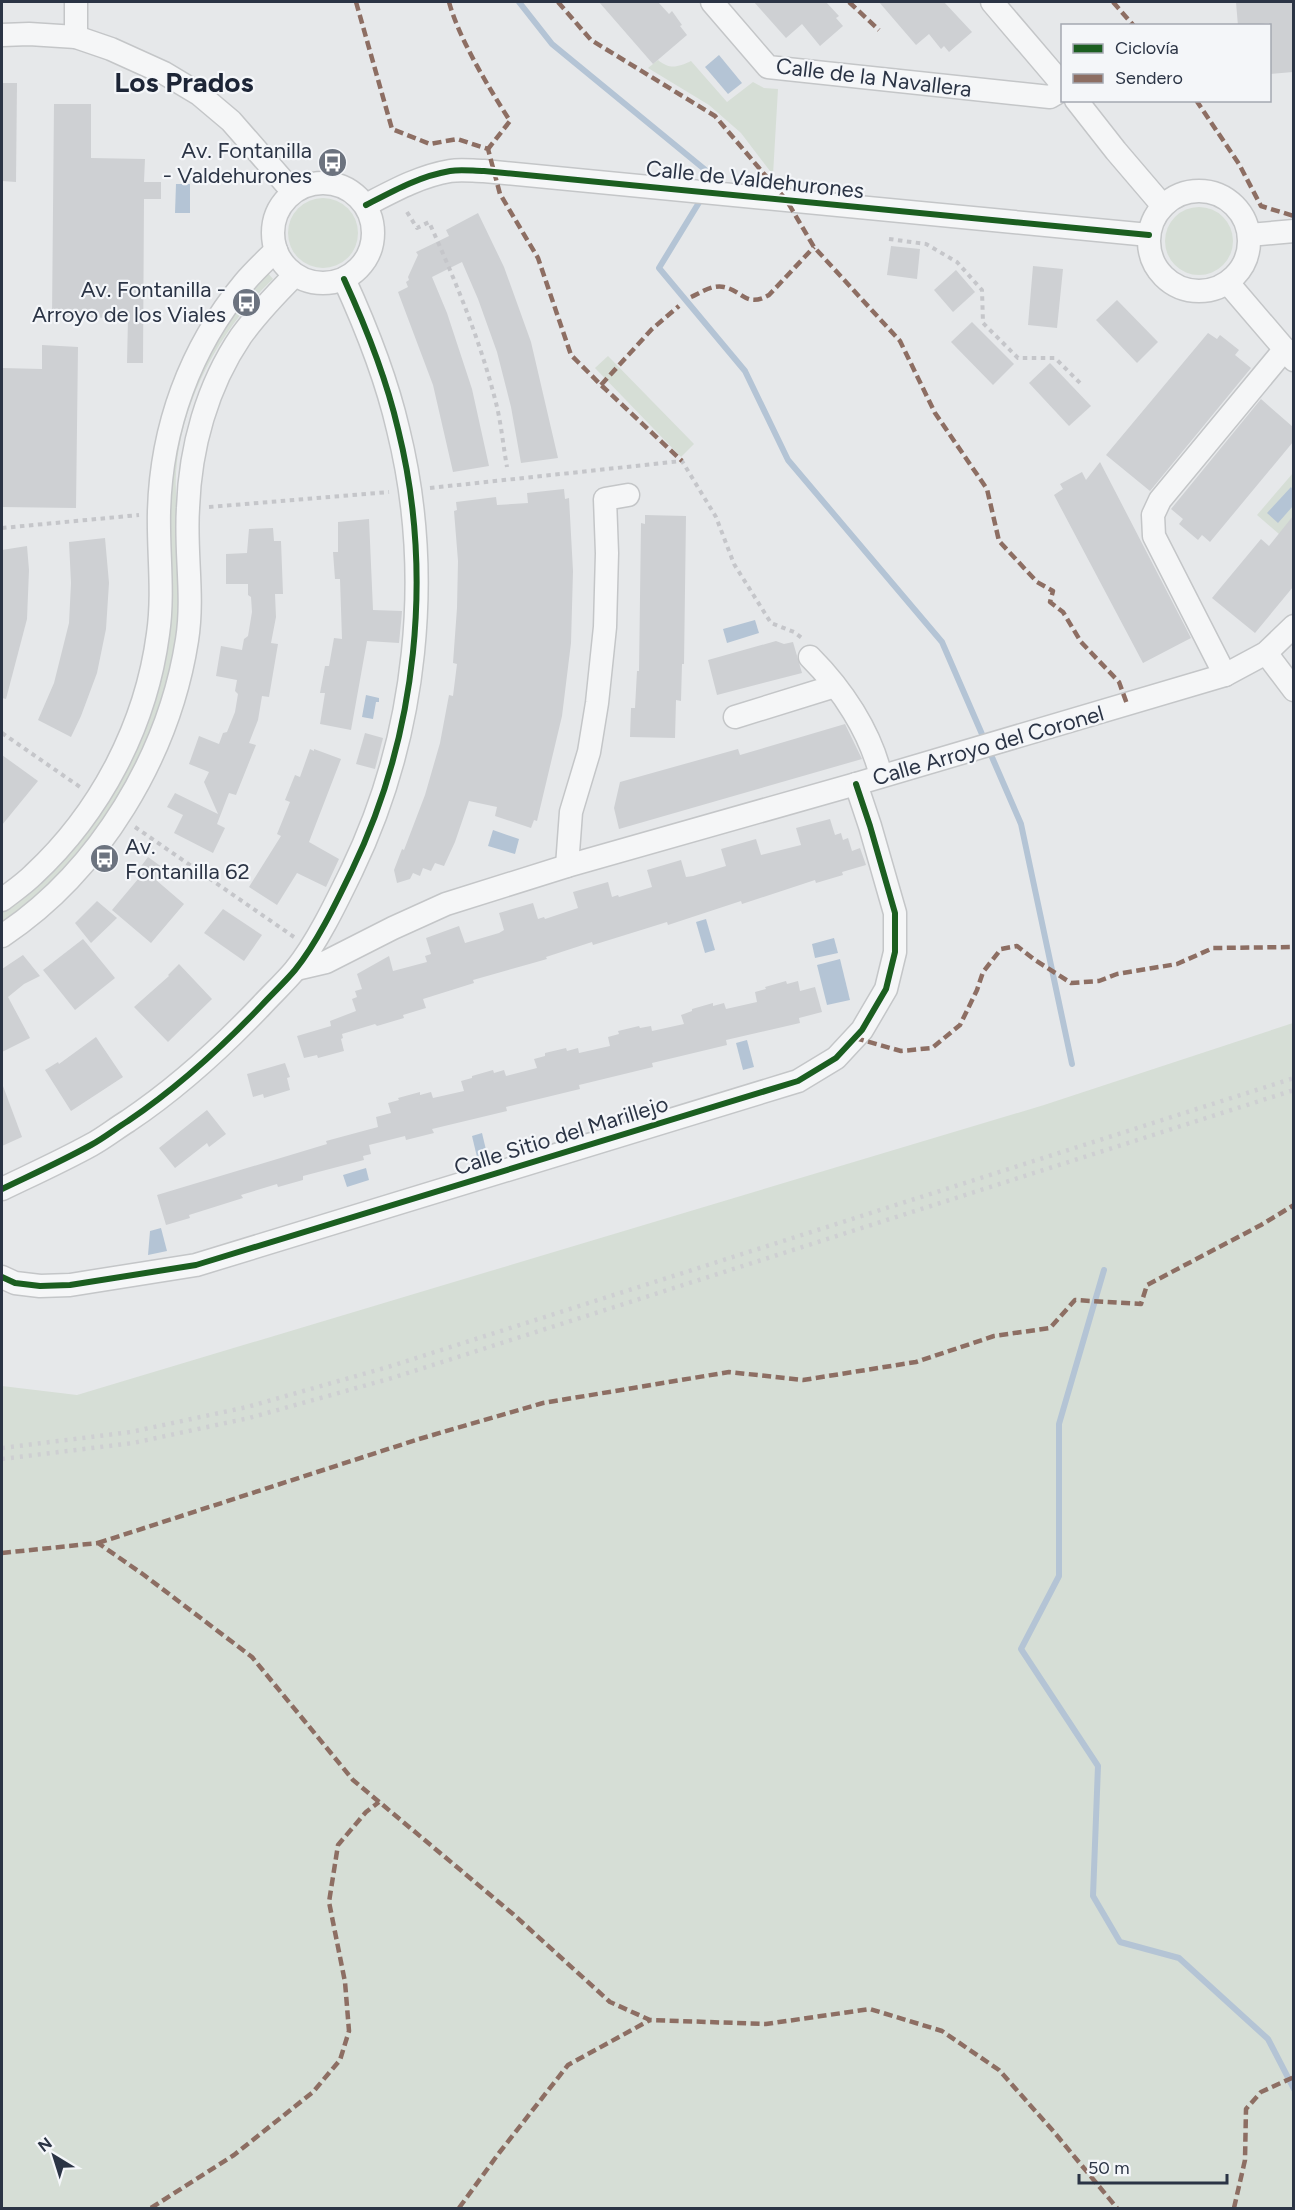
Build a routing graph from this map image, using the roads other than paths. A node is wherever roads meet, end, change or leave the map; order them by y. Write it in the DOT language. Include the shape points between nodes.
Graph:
graph roads {
  1 [pos="76,2"];
  2 [pos="712,2"];
  3 [pos="992,2"];
  4 [pos="2,35"];
  5 [pos="76,37"];
  6 [pos="1061,83"];
  7 [pos="1061,91"];
  8 [pos="1078,102"];
  9 [pos="293,192"];
  10 [pos="366,205"];
  11 [pos="1163,206"];
  12 [pos="1293,231"];
  13 [pos="1149,235"];
  14 [pos="1249,235"];
  15 [pos="276,250"];
  16 [pos="295,275"];
  17 [pos="344,279"];
  18 [pos="1228,283"];
  19 [pos="1289,355"];
  20 [pos="628,495"];
  21 [pos="1293,626"];
  22 [pos="810,651"];
  23 [pos="1266,653"];
  24 [pos="1225,675"];
  25 [pos="835,686"];
  26 [pos="1293,690"];
  27 [pos="735,717"];
  28 [pos="887,774"];
  29 [pos="856,784"];
  30 [pos="567,866"];
  31 [pos="2,900"];
  32 [pos="2,936"];
  33 [pos="296,969"];
  34 [pos="2,1189"];
  35 [pos="2,1277"];
  1 -- 5 [label="street"];
  2 -- 7 [label="street, Calle de la Navallera" via="768,68 1050,97"];
  3 -- 6 [label="street"];
  4 -- 5 [label="street"];
  5 -- 9 [label="street" via="164,73 199,94 231,121"];
  8 -- 11 [label="street"];
  9 -- 10 [label="street" via="312,184 332,183 351,191"];
  9 -- 15 [label="street" via="279,208 273,229"];
  10 -- 13 [label="street, Calle de Valdehurones" via="428,176 484,171"];
  10 -- 17 [label="street" via="373,225 372,247 361,266"];
  11 -- 13 [label="street" via="1153,219"];
  11 -- 14 [label="street" via="1176,196 1191,192 1222,197 1235,206"];
  12 -- 14 [label="street"];
  13 -- 18 [label="street" via="1149,252 1166,280 1196,292"];
  14 -- 18 [label="street" via="1245,262"];
  15 -- 16 [label="street"];
  15 -- 31 [label="street" via="245,282 198,351 169,429 161,470 158,634 146,693 124,750 97,800 71,833 33,875"];
  16 -- 17 [label="street" via="311,282"];
  16 -- 32 [label="street" via="241,336 218,376 202,419 188,509 187,639 172,701 150,763 94,850 53,894"];
  17 -- 33 [label="street" via="382,371 399,430 410,490 416,561 415,633 406,705 389,775 334,908"];
  18 -- 19 [label="street"];
  19 -- 24 [label="street" via="1160,500 1153,515 1154,536"];
  20 -- 30 [label="street" via="605,499 605,627 589,752 571,812"];
  21 -- 23 [label="street, Calle Arroyo del Coronel"];
  22 -- 25 [label="street"];
  23 -- 24 [label="street, Calle Arroyo del Coronel"];
  23 -- 26 [label="street"];
  24 -- 28 [label="street, Calle Arroyo del Coronel"];
  25 -- 27 [label="street"];
  25 -- 28 [label="street"];
  28 -- 29 [label="street, Calle Arroyo del Coronel"];
  29 -- 30 [label="street, Calle Arroyo del Coronel"];
  29 -- 35 [label="street, Calle Sitio del Marillejo" via="895,914 895,952 886,989 862,1030 836,1058 798,1081 196,1265 70,1285 40,1286"];
  30 -- 33 [label="street, Calle Arroyo del Coronel" via="446,904 326,962"];
  33 -- 34 [label="street" via="223,1046 160,1099 93,1144"];
}
